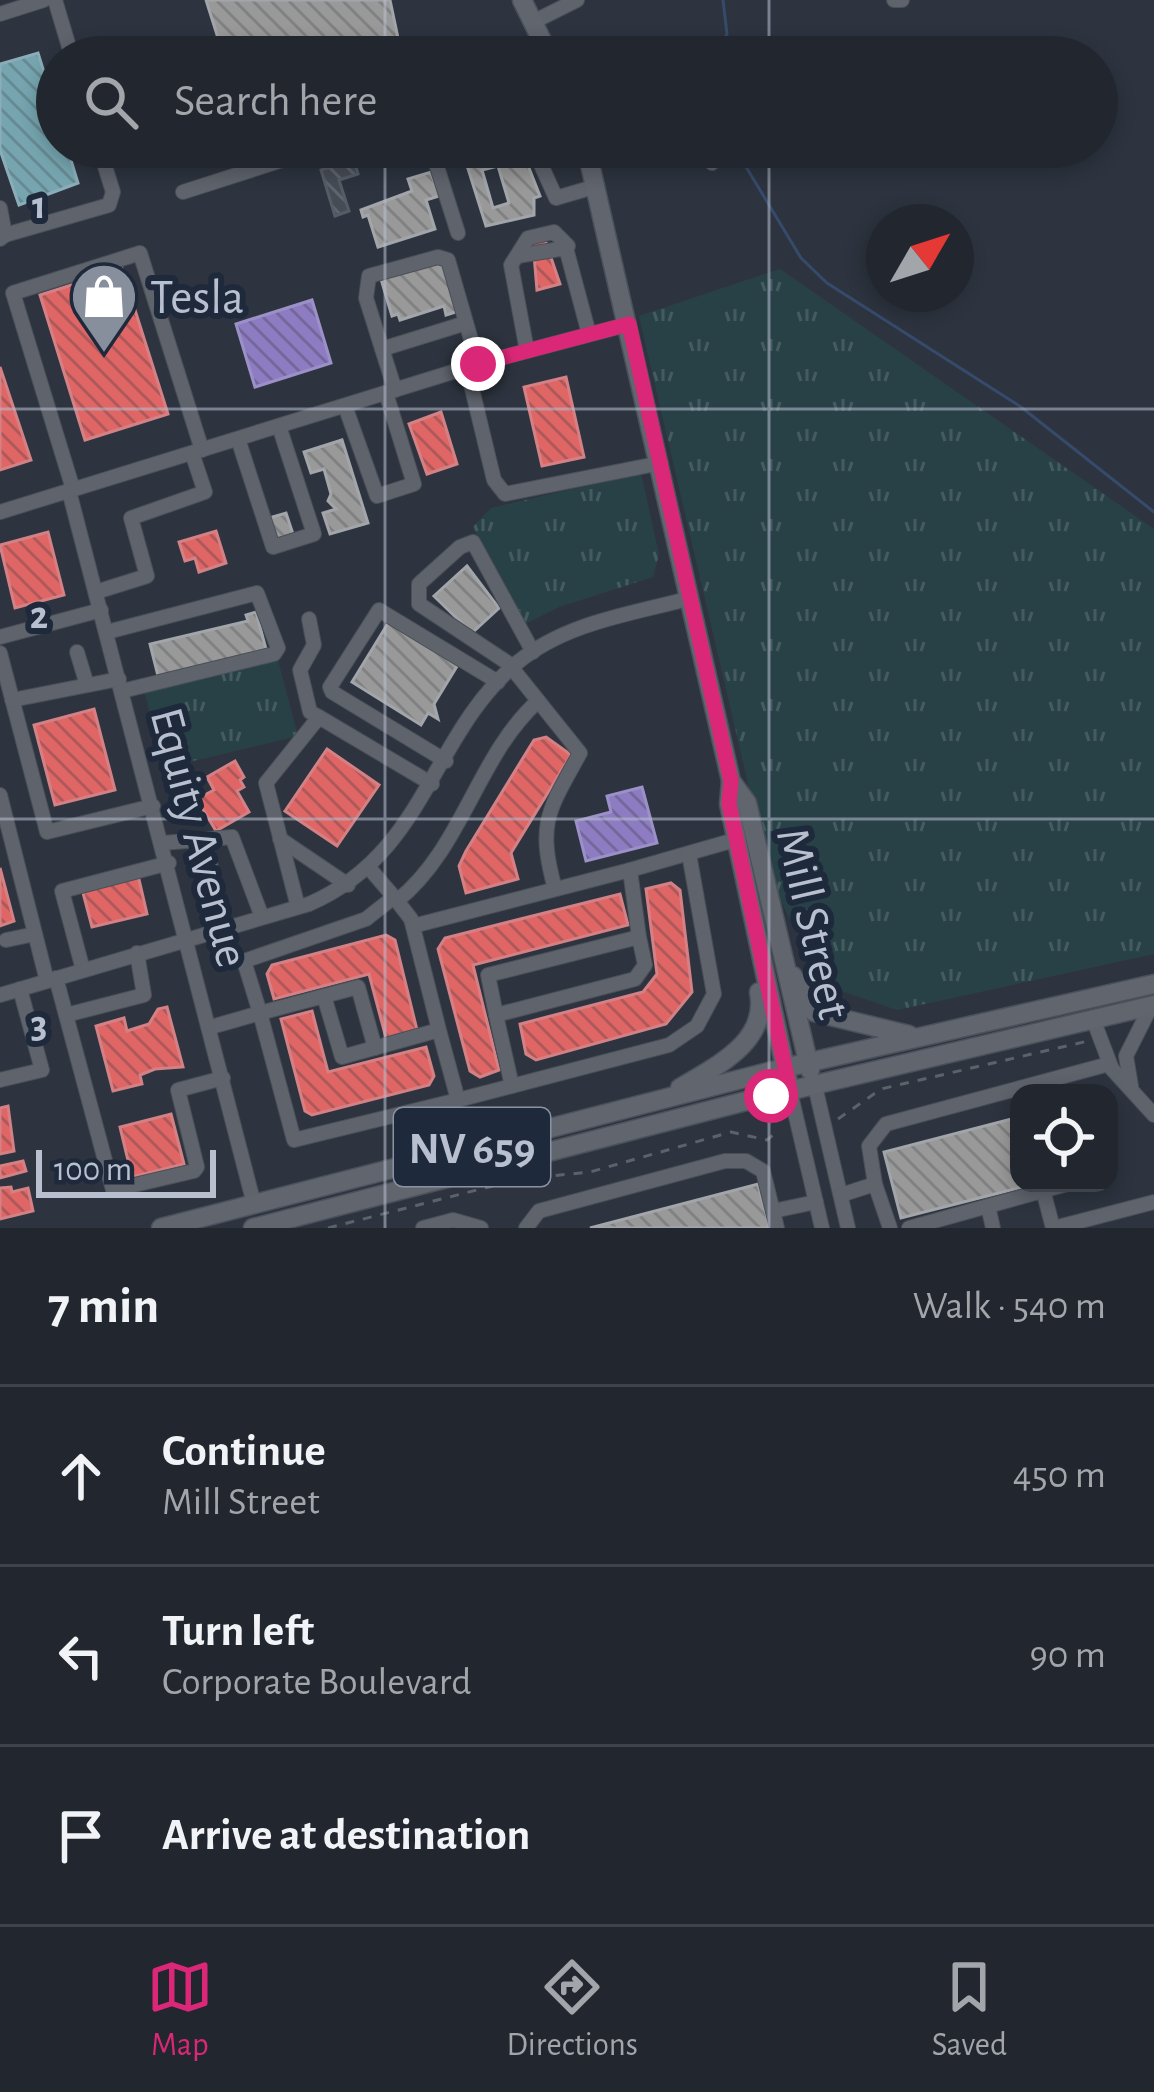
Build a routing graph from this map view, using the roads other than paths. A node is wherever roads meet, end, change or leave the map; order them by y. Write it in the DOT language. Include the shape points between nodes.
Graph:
graph roads {
  1 [pos="44,0"];
  2 [pos="522,0"];
  3 [pos="577,0"];
  4 [pos="0,14"];
  5 [pos="533,22"];
  6 [pos="62,36"];
  7 [pos="540,36"];
  8 [pos="106,168"];
  9 [pos="258,168"];
  10 [pos="437,168"];
  11 [pos="543,168"];
  12 [pos="592,168"];
  13 [pos="597,187"];
  14 [pos="183,192"];
  15 [pos="0,208"];
  16 [pos="458,233"];
  17 [pos="3,237"];
  18 [pos="6,292"];
  19 [pos="466,323"];
  20 [pos="629,324"];
  21 [pos="589,334"];
  22 [pos="382,349"];
  23 [pos="527,351"];
  24 [pos="473,366"];
  25 [pos="390,391"];
  26 [pos="345,406"];
  27 [pos="279,426"];
  28 [pos="238,439"];
  29 [pos="197,451"];
  30 [pos="661,463"];
  31 [pos="71,490"];
  32 [pos="0,512"];
  33 [pos="96,592"];
  34 [pos="691,598"];
  35 [pos="101,610"];
  36 [pos="309,619"];
  37 [pos="107,632"];
  38 [pos="0,637"];
  39 [pos="0,652"];
  40 [pos="77,652"];
  41 [pos="533,652"];
  42 [pos="513,667"];
  43 [pos="498,682"];
  44 [pos="87,685"];
  45 [pos="120,685"];
  46 [pos="12,700"];
  47 [pos="538,701"];
  48 [pos="319,717"];
  49 [pos="446,761"];
  50 [pos="731,781"];
  51 [pos="432,784"];
  52 [pos="0,795"];
  53 [pos="153,806"];
  54 [pos="280,838"];
  55 [pos="738,839"];
  56 [pos="205,842"];
  57 [pos="163,843"];
  58 [pos="689,854"];
  59 [pos="169,863"];
  60 [pos="370,869"];
  61 [pos="630,870"];
  62 [pos="348,885"];
  63 [pos="555,889"];
  64 [pos="217,893"];
  65 [pos="396,899"];
  66 [pos="298,907"];
  67 [pos="262,917"];
  68 [pos="754,922"];
  69 [pos="413,926"];
  70 [pos="35,934"];
  71 [pos="189,937"];
  72 [pos="639,937"];
  73 [pos="777,937"];
  74 [pos="6,940"];
  75 [pos="137,953"];
  76 [pos="83,970"];
  77 [pos="51,980"];
  78 [pos="1154,984"];
  79 [pos="20,989"];
  80 [pos="0,995"];
  81 [pos="324,996"];
  82 [pos="1152,1005"];
  83 [pos="260,1013"];
  84 [pos="66,1015"];
  85 [pos="496,1015"];
  86 [pos="211,1027"];
  87 [pos="1096,1029"];
  88 [pos="439,1030"];
  89 [pos="926,1036"];
  90 [pos="376,1048"];
  91 [pos="807,1063"];
  92 [pos="1109,1064"];
  93 [pos="784,1068"];
  94 [pos="224,1078"];
  95 [pos="0,1080"];
  96 [pos="512,1086"];
  97 [pos="815,1086"];
  98 [pos="790,1091"];
  99 [pos="1137,1095"];
  100 [pos="458,1100"];
  101 [pos="659,1100"];
  102 [pos="1154,1115"];
  103 [pos="875,1184"];
  104 [pos="1035,1192"];
  105 [pos="1043,1192"];
  106 [pos="841,1195"];
  107 [pos="816,1202"];
  108 [pos="1154,1202"];
  109 [pos="254,1204"];
  110 [pos="988,1206"];
  111 [pos="773,1211"];
  112 [pos="161,1228"];
  113 [pos="216,1228"];
  114 [pos="253,1228"];
  115 [pos="423,1228"];
  116 [pos="481,1228"];
  117 [pos="526,1228"];
  118 [pos="777,1228"];
  119 [pos="822,1228"];
  120 [pos="848,1228"];
  121 [pos="890,1228"];
  122 [pos="909,1228"];
  123 [pos="993,1228"];
  124 [pos="1053,1228"];
  1 -- 4 [label="street"];
  1 -- 6 [label="street"];
  2 -- 5 [label="main road"];
  3 -- 5 [label="street"];
  5 -- 7 [label="main road"];
  8 -- 17 [label="street" via="109,205"];
  9 -- 14 [label="street"];
  10 -- 16 [label="street"];
  11 -- 13 [label="street" via="556,197"];
  12 -- 13 [label="main road, Mill Street"];
  13 -- 20 [label="main road, Mill Street"];
  15 -- 17 [label="street"];
  18 -- 29 [label="street" via="140,253"];
  18 -- 31 [label="street, Equity Avenue"];
  19 -- 22 [label="street"];
  19 -- 22 [label="street" via="444,257 369,276 366,298"];
  19 -- 24 [label="street"];
  20 -- 21 [label="street"];
  20 -- 30 [label="main road, Mill Street"];
  21 -- 23 [label="street"];
  21 -- 23 [label="street" via="570,254 562,235 548,232 528,238 509,277"];
  22 -- 25 [label="street"];
  23 -- 24 [label="street"];
  24 -- 25 [label="street"];
  24 -- 30 [label="street" via="494,480 505,494"];
  25 -- 26 [label="street"];
  25 -- 26 [label="street" via="414,484 377,496"];
  26 -- 27 [label="street"];
  27 -- 28 [label="street"];
  27 -- 28 [label="street" via="314,534 273,547"];
  28 -- 29 [label="street"];
  29 -- 31 [label="street"];
  29 -- 33 [label="street" via="205,493 131,518 147,576"];
  30 -- 34 [label="main road, Mill Street"];
  31 -- 32 [label="street"];
  31 -- 33 [label="street, Equity Avenue"];
  33 -- 35 [label="street, Equity Avenue"];
  34 -- 41 [label="street" via="582,626"];
  34 -- 50 [label="main road, Mill Street"];
  35 -- 37 [label="street, Equity Avenue"];
  35 -- 38 [label="street"];
  36 -- 48 [label="street" via="314,645 300,670 310,712"];
  37 -- 45 [label="street, Equity Avenue"];
  37 -- 45 [label="street" via="257,593 278,648"];
  39 -- 46 [label="street"];
  40 -- 44 [label="street"];
  41 -- 42 [label="street"];
  41 -- 42 [label="street" via="473,542 460,547 419,584 419,604"];
  42 -- 43 [label="street"];
  42 -- 47 [label="street"];
  43 -- 49 [label="street"];
  43 -- 49 [label="street" via="379,610 330,687"];
  44 -- 45 [label="street"];
  44 -- 46 [label="street"];
  45 -- 53 [label="street, Equity Avenue"];
  46 -- 53 [label="street" via="46,832"];
  47 -- 63 [label="street" via="580,754 544,818"];
  47 -- 65 [label="street" via="518,719 446,848"];
  48 -- 51 [label="street"];
  48 -- 54 [label="street" via="266,783"];
  49 -- 51 [label="street"];
  50 -- 55 [label="main road, Mill Street"];
  50 -- 73 [label="main road, Mill Street" via="748,803"];
  51 -- 60 [label="street"];
  52 -- 70 [label="street"];
  53 -- 57 [label="street, Equity Avenue"];
  54 -- 62 [label="street"];
  54 -- 66 [label="street"];
  55 -- 58 [label="street"];
  55 -- 68 [label="main road, Mill Street"];
  56 -- 57 [label="street"];
  56 -- 64 [label="street"];
  56 -- 67 [label="street" via="238,841"];
  57 -- 59 [label="street, Equity Avenue"];
  58 -- 61 [label="street"];
  58 -- 96 [label="street" via="714,994 698,1025 669,1045"];
  59 -- 71 [label="street, Equity Avenue"];
  59 -- 76 [label="street" via="62,891"];
  60 -- 62 [label="street"];
  60 -- 65 [label="street"];
  61 -- 63 [label="street"];
  61 -- 72 [label="street"];
  62 -- 66 [label="street"];
  63 -- 69 [label="street"];
  65 -- 69 [label="street"];
  65 -- 83 [label="street" via="367,919 244,961"];
  66 -- 67 [label="street"];
  67 -- 71 [label="street"];
  68 -- 93 [label="main road, Mill Street"];
  68 -- 101 [label="main road" via="756,1029 736,1052"];
  69 -- 88 [label="street"];
  70 -- 74 [label="street"];
  70 -- 77 [label="street"];
  71 -- 75 [label="street"];
  71 -- 86 [label="street, Equity Avenue"];
  72 -- 85 [label="street" via="645,965 635,979"];
  72 -- 85 [label="street" via="488,975"];
  73 -- 89 [label="main road" via="814,1012"];
  73 -- 91 [label="main road, Mill Street"];
  75 -- 76 [label="street"];
  75 -- 84 [label="street" via="144,994"];
  76 -- 77 [label="street"];
  77 -- 79 [label="street"];
  77 -- 84 [label="street"];
  78 -- 89 [label="main road, NV 659"];
  79 -- 80 [label="street"];
  79 -- 95 [label="street" via="41,1070"];
  81 -- 83 [label="street"];
  81 -- 90 [label="street" via="342,1057"];
  81 -- 90 [label="street" via="358,987"];
  82 -- 87 [label="main road, NV 659"];
  82 -- 99 [label="street" via="1126,1056"];
  83 -- 86 [label="street"];
  83 -- 100 [label="street" via="294,1140"];
  84 -- 94 [label="street" via="113,1190 194,1171 178,1090"];
  85 -- 96 [label="street"];
  86 -- 94 [label="street, Equity Avenue"];
  87 -- 92 [label="street"];
  87 -- 97 [label="main road, NV 659"];
  88 -- 90 [label="street"];
  88 -- 100 [label="street"];
  89 -- 91 [label="main road, NV 659"];
  91 -- 93 [label="main road, NV 659"];
  91 -- 97 [label="main road, Mill Street"];
  92 -- 99 [label="street"];
  92 -- 103 [label="street" via="886,1124 868,1146"];
  93 -- 98 [label="main road, Mill Street"];
  93 -- 101 [label="main road, NV 659"];
  94 -- 109 [label="street, Equity Avenue"];
  96 -- 100 [label="street"];
  97 -- 98 [label="main road, NV 659"];
  97 -- 106 [label="street"];
  98 -- 107 [label="street"];
  98 -- 114 [label="main road, NV 659"];
  99 -- 102 [label="street"];
  101 -- 109 [label="main road, NV 659"];
  103 -- 106 [label="street"];
  103 -- 121 [label="street"];
  104 -- 110 [label="street"];
  105 -- 124 [label="street"];
  106 -- 120 [label="street"];
  107 -- 111 [label="street"];
  107 -- 119 [label="street"];
  108 -- 124 [label="street"];
  109 -- 112 [label="main road, NV 659"];
  109 -- 113 [label="main road"];
  110 -- 122 [label="street"];
  110 -- 123 [label="street"];
  111 -- 117 [label="street" via="763,1171 725,1161 539,1211"];
  111 -- 118 [label="street"];
  115 -- 116 [label="street" via="453,1220"];
}
